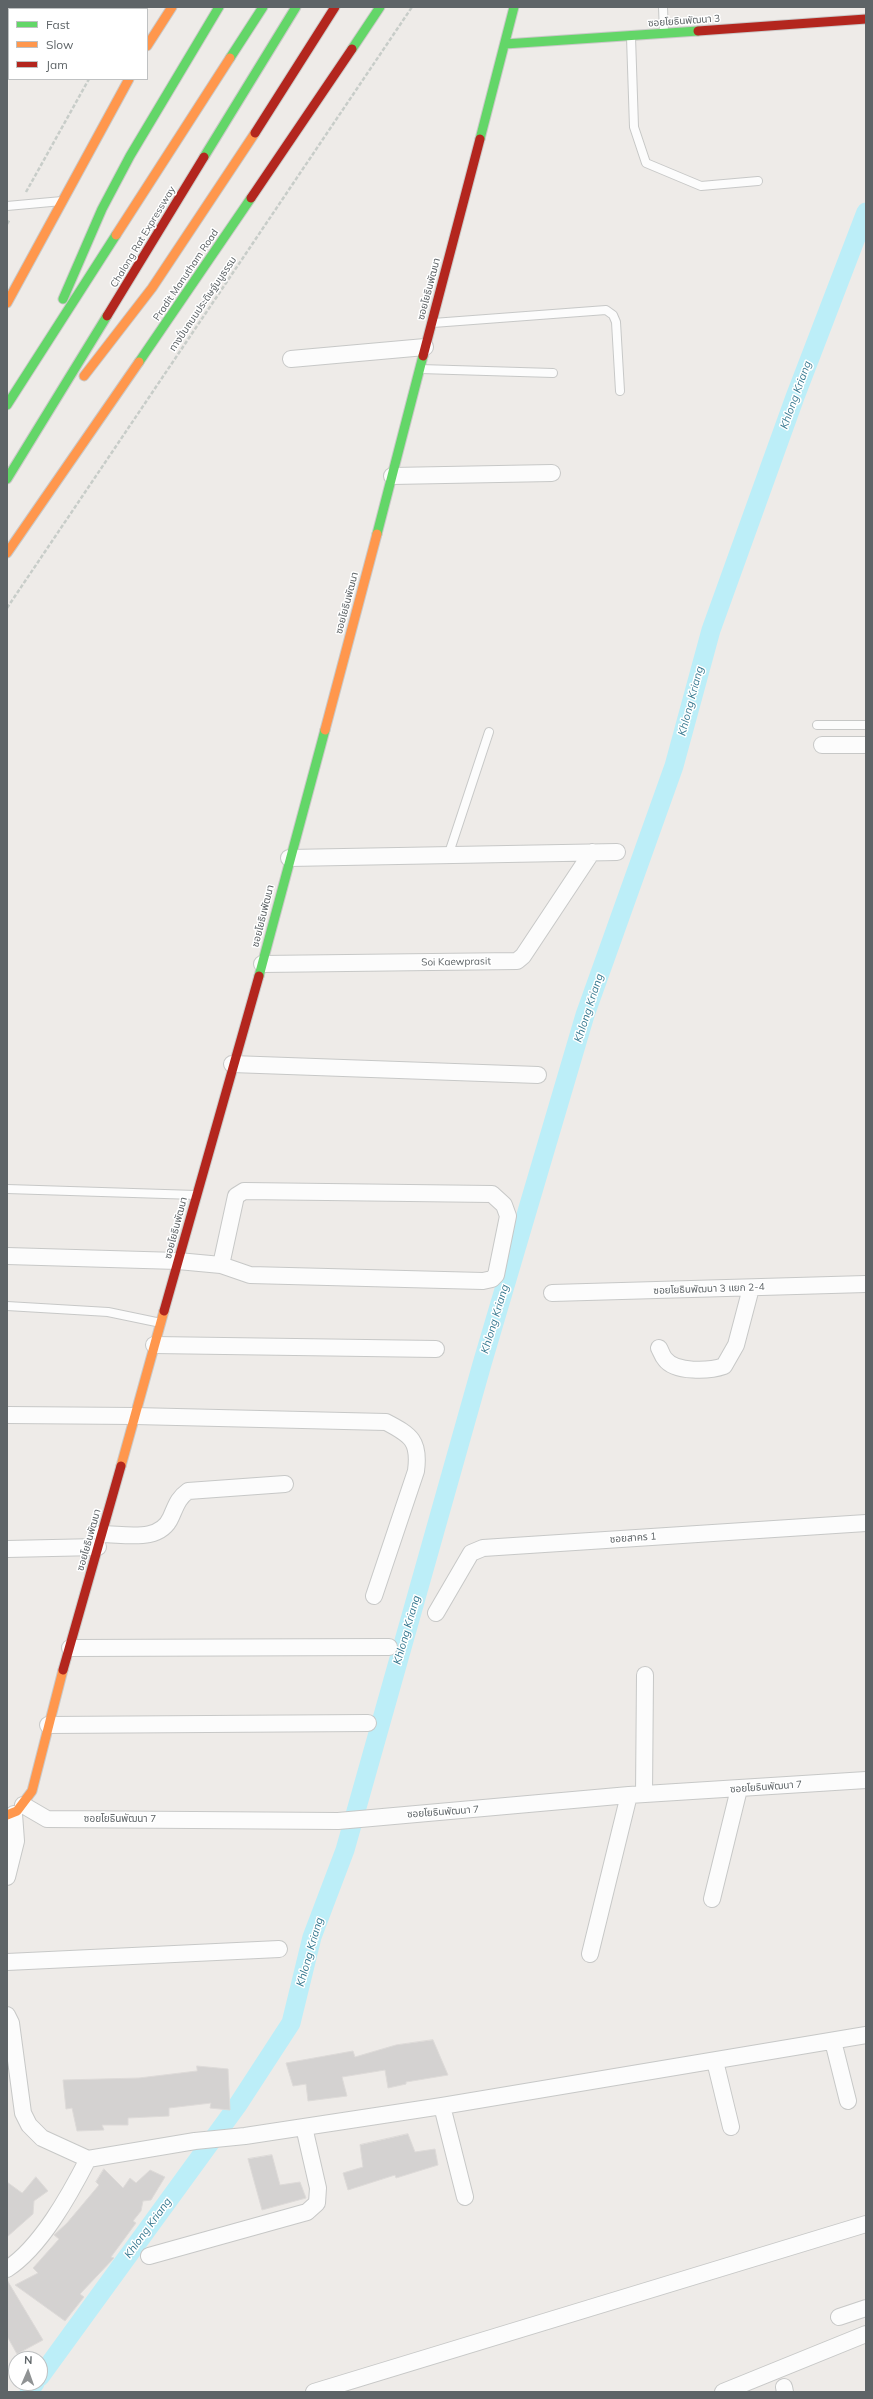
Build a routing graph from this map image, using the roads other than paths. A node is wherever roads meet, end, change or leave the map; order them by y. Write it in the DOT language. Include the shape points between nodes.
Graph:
graph roads {
  1 [pos="172,7"];
  2 [pos="219,7"];
  3 [pos="263,7"];
  4 [pos="296,7"];
  5 [pos="335,7"];
  6 [pos="380,7"];
  7 [pos="514,7"];
  8 [pos="663,7"];
  9 [pos="866,19"];
  10 [pos="664,34"];
  11 [pos="631,36"];
  12 [pos="148,44"];
  13 [pos="504,44"];
  14 [pos="128,80"];
  15 [pos="758,181"];
  16 [pos="65,200"];
  17 [pos="7,206"];
  18 [pos="8,299"];
  19 [pos="432,323"];
  20 [pos="426,347"];
  21 [pos="40,354"];
  22 [pos="291,359"];
  23 [pos="420,368"];
  24 [pos="553,373"];
  25 [pos="620,391"];
  26 [pos="7,405"];
  27 [pos="35,435"];
  28 [pos="552,473"];
  29 [pos="392,476"];
  30 [pos="7,479"];
  31 [pos="7,553"];
  32 [pos="817,725"];
  33 [pos="866,725"];
  34 [pos="489,732"];
  35 [pos="822,745"];
  36 [pos="866,745"];
  37 [pos="592,852"];
  38 [pos="617,852"];
  39 [pos="448,856"];
  40 [pos="289,858"];
  41 [pos="262,964"];
  42 [pos="232,1064"];
  43 [pos="538,1075"];
  44 [pos="7,1189"];
  45 [pos="196,1195"];
  46 [pos="7,1256"];
  47 [pos="178,1260"];
  48 [pos="221,1265"];
  49 [pos="866,1284"];
  50 [pos="751,1288"];
  51 [pos="552,1293"];
  52 [pos="7,1306"];
  53 [pos="161,1323"];
  54 [pos="154,1345"];
  55 [pos="659,1348"];
  56 [pos="436,1349"];
  57 [pos="7,1415"];
  58 [pos="135,1416"];
  59 [pos="285,1484"];
  60 [pos="866,1523"];
  61 [pos="100,1540"];
  62 [pos="7,1549"];
  63 [pos="374,1596"];
  64 [pos="436,1612"];
  65 [pos="389,1647"];
  66 [pos="70,1648"];
  67 [pos="645,1676"];
  68 [pos="368,1723"];
  69 [pos="48,1725"];
  70 [pos="866,1780"];
  71 [pos="739,1789"];
  72 [pos="636,1795"];
  73 [pos="15,1812"];
  74 [pos="7,1878"];
  75 [pos="712,1899"];
  76 [pos="279,1949"];
  77 [pos="590,1954"];
  78 [pos="7,1962"];
  79 [pos="7,2015"];
  80 [pos="866,2035"];
  81 [pos="833,2041"];
  82 [pos="715,2061"];
  83 [pos="848,2101"];
  84 [pos="442,2106"];
  85 [pos="304,2127"];
  86 [pos="730,2127"];
  87 [pos="88,2159"];
  88 [pos="465,2197"];
  89 [pos="866,2224"];
  90 [pos="149,2256"];
  91 [pos="7,2269"];
  92 [pos="866,2308"];
  93 [pos="839,2317"];
  94 [pos="866,2334"];
  95 [pos="314,2392"];
  96 [pos="723,2392"];
  1 -- 12 [label="main road"];
  2 -- 21 [label="main road" via="130,156 102,209"];
  3 -- 21 [label="main road"];
  4 -- 27 [label="main road, Chalong Rat Expressway"];
  5 -- 27 [label="main road" via="152,289 112,343"];
  6 -- 31 [label="main road, Pradit Manutham Road" via="307,118"];
  7 -- 13 [label="main road, ซอยโยธินพัฒนา"];
  8 -- 10 [label="lane"];
  9 -- 10 [label="main road, ซอยโยธินพัฒนา 3"];
  10 -- 11 [label="main road, ซอยโยธินพัฒนา 3"];
  11 -- 13 [label="main road, ซอยโยธินพัฒนา 3"];
  11 -- 15 [label="lane" via="634,127 646,163 700,186"];
  13 -- 19 [label="main road, ซอยโยธินพัฒนา"];
  14 -- 16 [label="main road"];
  16 -- 17 [label="lane"];
  16 -- 18 [label="main road"];
  19 -- 20 [label="main road, ซอยโยธินพัฒนา"];
  19 -- 25 [label="lane" via="606,310 613,315 616,322"];
  20 -- 22 [label="street"];
  20 -- 23 [label="main road, ซอยโยธินพัฒนา"];
  21 -- 26 [label="main road"];
  23 -- 24 [label="lane"];
  23 -- 29 [label="main road, ซอยโยธินพัฒนา"];
  27 -- 30 [label="main road, Chalong Rat Expressway"];
  28 -- 29 [label="street"];
  29 -- 40 [label="main road, ซอยโยธินพัฒนา"];
  32 -- 33 [label="lane"];
  34 -- 39 [label="lane"];
  35 -- 36 [label="street"];
  37 -- 38 [label="street"];
  37 -- 39 [label="street"];
  37 -- 41 [label="street, Soi Kaewprasit" via="523,956 517,961"];
  39 -- 40 [label="street"];
  40 -- 41 [label="main road, ซอยโยธินพัฒนา"];
  41 -- 42 [label="main road, ซอยโยธินพัฒนา"];
  42 -- 43 [label="street"];
  42 -- 45 [label="main road, ซอยโยธินพัฒนา"];
  44 -- 45 [label="lane"];
  45 -- 47 [label="main road, ซอยโยธินพัฒนา"];
  46 -- 47 [label="street"];
  47 -- 48 [label="street"];
  47 -- 53 [label="main road, ซอยโยธินพัฒนา"];
  48 -- 48 [label="street" via="250,1275 483,1281 496,1275 508,1216 504,1205 492,1194 244,1191 236,1196"];
  49 -- 50 [label="street, ซอยโยธินพัฒนา 3 แยก 2-4"];
  50 -- 51 [label="street, ซอยโยธินพัฒนา 3 แยก 2-4"];
  50 -- 55 [label="street" via="736,1345 724,1366 716,1369 693,1369 675,1366 665,1360"];
  52 -- 53 [label="lane" via="108,1312"];
  53 -- 54 [label="main road, ซอยโยธินพัฒนา"];
  54 -- 56 [label="street"];
  54 -- 58 [label="main road, ซอยโยธินพัฒนา"];
  57 -- 58 [label="street"];
  58 -- 61 [label="main road, ซอยโยธินพัฒนา"];
  58 -- 63 [label="street" via="386,1422 407,1433 418,1454 416,1471"];
  59 -- 61 [label="street" via="188,1491 179,1497 167,1526 159,1533"];
  60 -- 64 [label="street, ซอยสาคร 1" via="483,1548 471,1552"];
  61 -- 62 [label="street"];
  61 -- 66 [label="main road, ซอยโยธินพัฒนา"];
  65 -- 66 [label="street"];
  66 -- 69 [label="main road, ซอยโยธินพัฒนา"];
  67 -- 72 [label="street"];
  68 -- 69 [label="street"];
  69 -- 73 [label="main road, ซอยโยธินพัฒนา" via="35,1783 28,1800"];
  70 -- 71 [label="street, ซอยโยธินพัฒนา 7"];
  71 -- 72 [label="street, ซอยโยธินพัฒนา 7"];
  71 -- 75 [label="street"];
  72 -- 73 [label="street, ซอยโยธินพัฒนา 7" via="338,1821 47,1819"];
  72 -- 77 [label="street"];
  73 -- 74 [label="street" via="16,1841"];
  76 -- 78 [label="street"];
  79 -- 87 [label="street" via="11,2023 23,2113 29,2125 42,2138"];
  80 -- 81 [label="street"];
  81 -- 82 [label="street"];
  81 -- 83 [label="street"];
  82 -- 84 [label="street"];
  82 -- 86 [label="street"];
  84 -- 85 [label="street"];
  84 -- 88 [label="street"];
  85 -- 87 [label="street" via="194,2141"];
  85 -- 90 [label="street" via="318,2188 317,2204 307,2212"];
  87 -- 91 [label="street" via="63,2207 24,2254"];
  89 -- 95 [label="street"];
  92 -- 93 [label="street"];
  94 -- 96 [label="street"];
}
